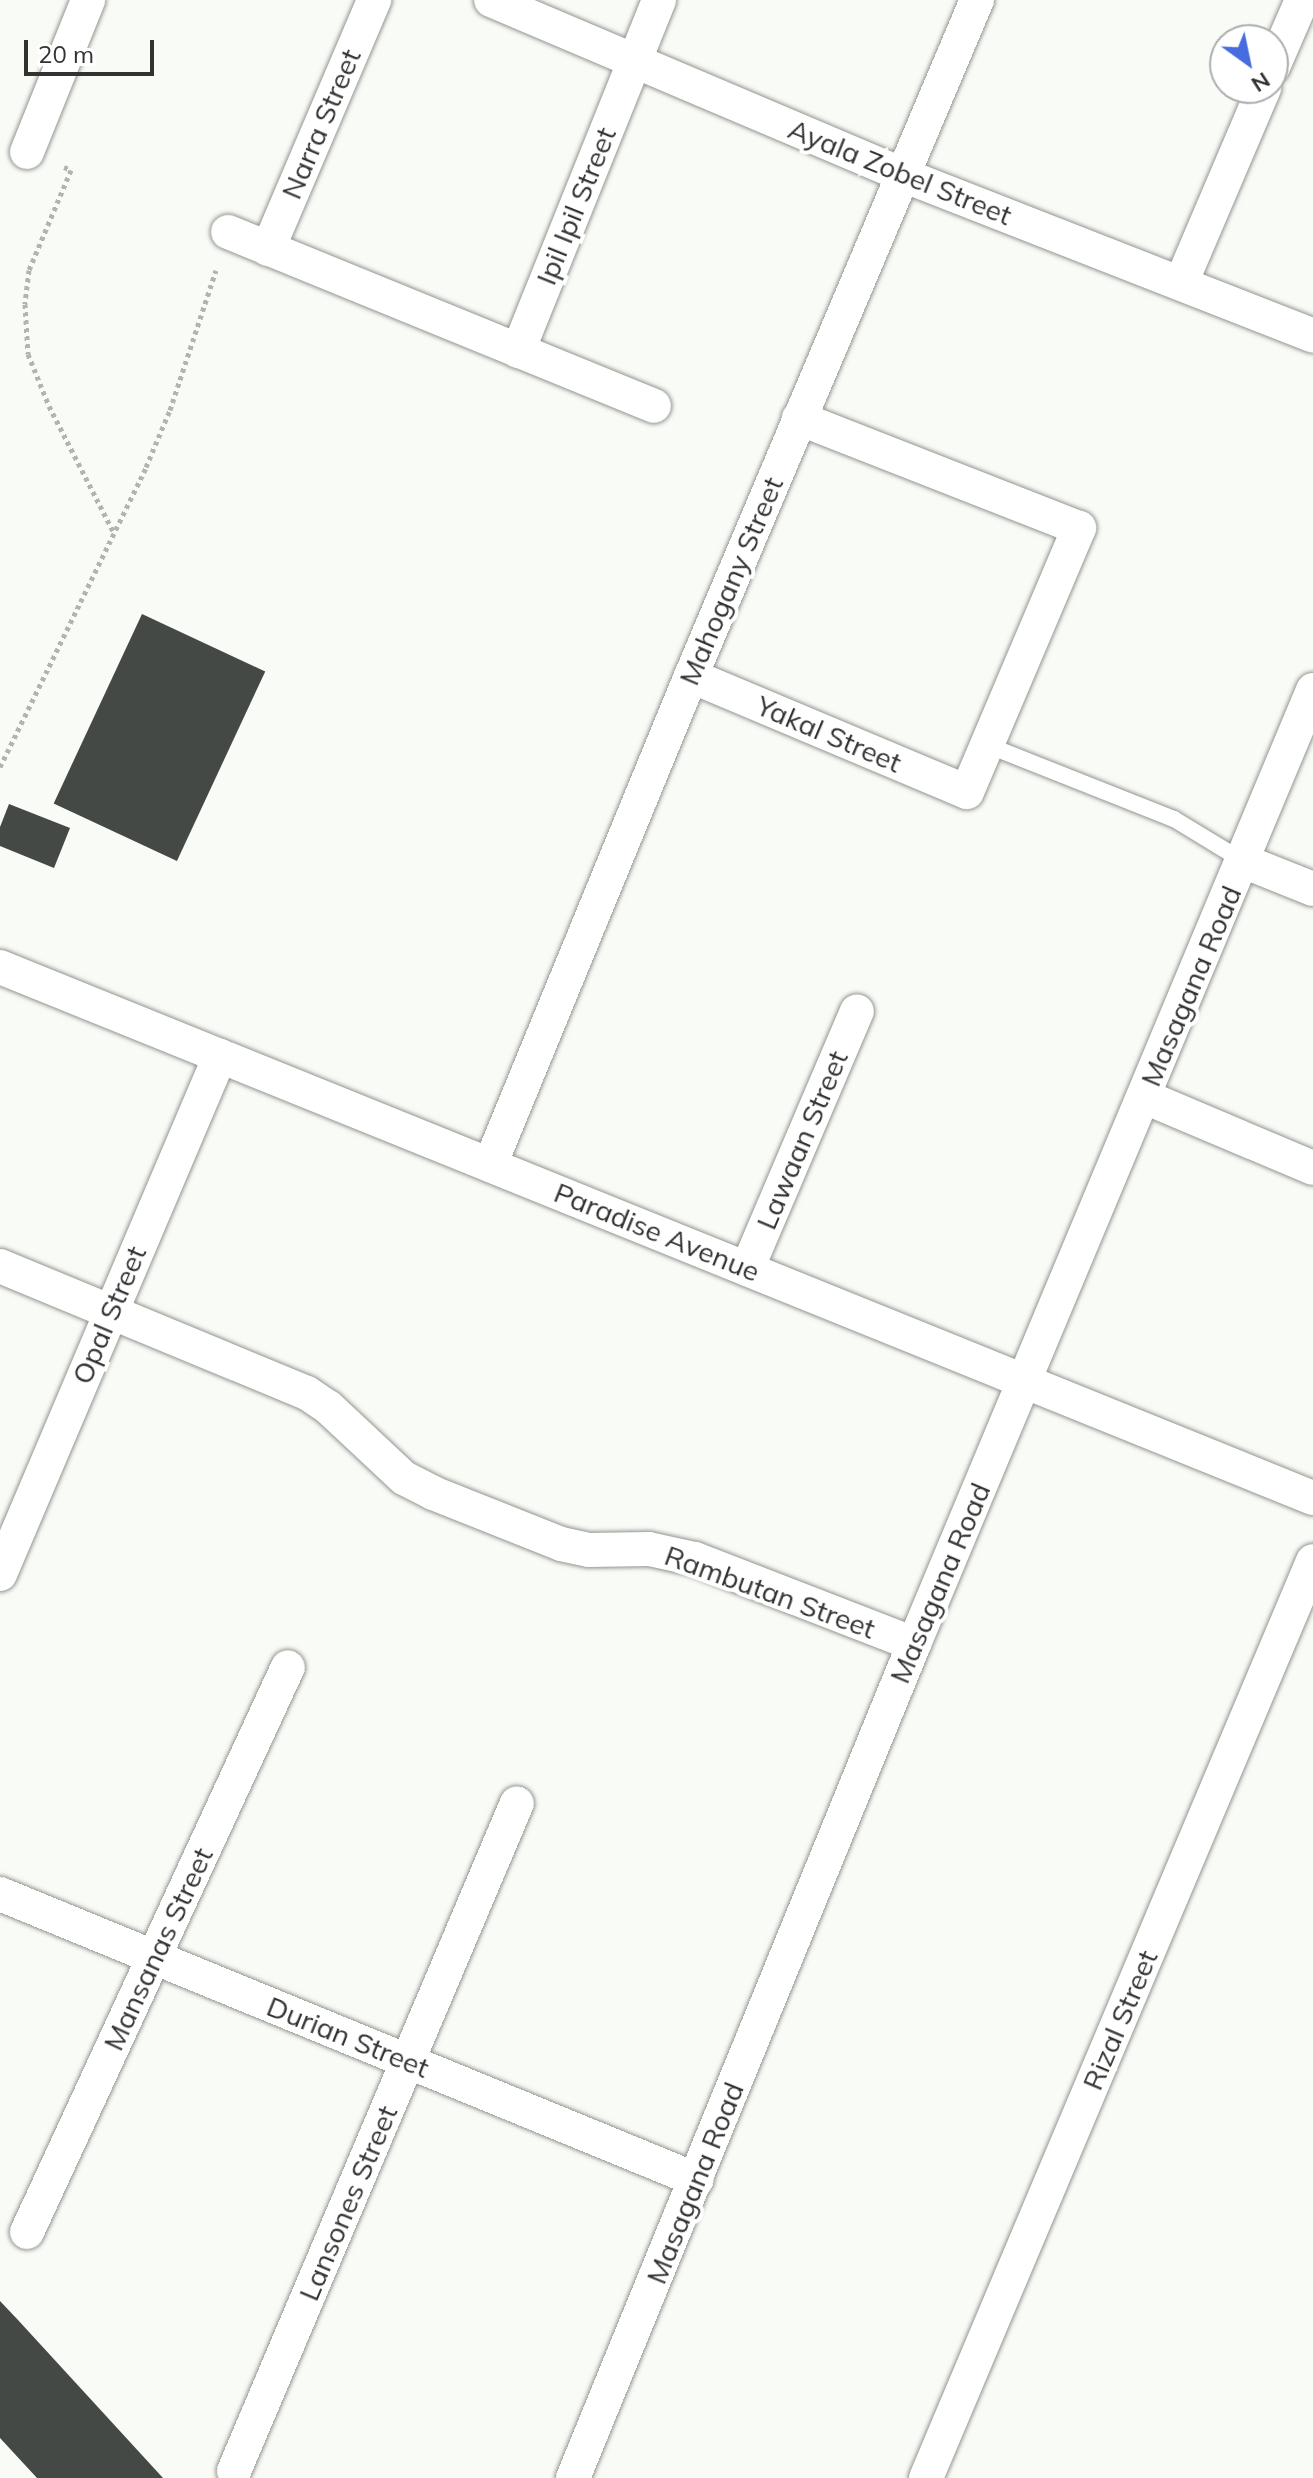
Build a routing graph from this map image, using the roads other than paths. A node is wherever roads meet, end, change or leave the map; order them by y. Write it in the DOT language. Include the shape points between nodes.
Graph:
graph roads {
  1 [pos="88,0"];
  2 [pos="374,0"];
  3 [pos="491,0"];
  4 [pos="659,0"];
  5 [pos="977,0"];
  6 [pos="1302,0"];
  7 [pos="1289,30"];
  8 [pos="633,61"];
  9 [pos="1257,104"];
  10 [pos="27,152"];
  11 [pos="903,175"];
  12 [pos="228,232"];
  13 [pos="268,249"];
  14 [pos="1181,283"];
  15 [pos="1313,336"];
  16 [pos="518,351"];
  17 [pos="654,406"];
  18 [pos="799,418"];
  19 [pos="691,676"];
  20 [pos="1313,690"];
  21 [pos="987,745"];
  22 [pos="1243,861"];
  23 [pos="1313,889"];
  24 [pos="0,967"];
  25 [pos="857,1011"];
  26 [pos="220,1056"];
  27 [pos="1145,1097"];
  28 [pos="490,1165"];
  29 [pos="1313,1168"];
  30 [pos="0,1266"];
  31 [pos="747,1269"];
  32 [pos="110,1312"];
  33 [pos="1024,1381"];
  34 [pos="1313,1498"];
  35 [pos="1313,1561"];
  36 [pos="0,1572"];
  37 [pos="914,1644"];
  38 [pos="288,1667"];
  39 [pos="517,1803"];
  40 [pos="0,1894"];
  41 [pos="154,1957"];
  42 [pos="408,2062"];
  43 [pos="697,2180"];
  44 [pos="27,2232"];
  45 [pos="234,2471"];
  46 [pos="573,2478"];
  47 [pos="926,2478"];
  1 -- 10 [label="street"];
  2 -- 13 [label="street, Narra Street"];
  3 -- 8 [label="street, Ayala Zobel Street"];
  4 -- 8 [label="street, Ipil Ipil Street"];
  5 -- 11 [label="street, Mahogany Street"];
  6 -- 7 [label="street"];
  8 -- 11 [label="street, Ayala Zobel Street"];
  8 -- 16 [label="street, Ipil Ipil Street"];
  9 -- 14 [label="street"];
  11 -- 14 [label="street, Ayala Zobel Street"];
  11 -- 18 [label="street, Mahogany Street"];
  12 -- 13 [label="street"];
  13 -- 16 [label="street"];
  14 -- 15 [label="street, Ayala Zobel Street"];
  16 -- 17 [label="street"];
  18 -- 19 [label="street, Mahogany Street"];
  18 -- 21 [label="street" via="1079,528"];
  19 -- 21 [label="street, Yakal Street" via="967,792"];
  19 -- 28 [label="street, Mahogany Street"];
  20 -- 22 [label="street, Masagana Road"];
  21 -- 22 [label="lane" via="1174,819"];
  22 -- 23 [label="street"];
  22 -- 27 [label="street, Masagana Road"];
  24 -- 26 [label="street, Paradise Avenue"];
  25 -- 31 [label="street, Lawaan Street"];
  26 -- 28 [label="street, Paradise Avenue"];
  26 -- 32 [label="street, Opal Street"];
  27 -- 29 [label="street"];
  27 -- 33 [label="street, Masagana Road"];
  28 -- 31 [label="street, Paradise Avenue"];
  30 -- 32 [label="street, Rambutan Street"];
  31 -- 33 [label="street, Paradise Avenue"];
  32 -- 36 [label="street, Opal Street"];
  32 -- 37 [label="street, Rambutan Street" via="307,1393 404,1478 433,1493 561,1544 589,1550 649,1549 695,1559"];
  33 -- 34 [label="street, Paradise Avenue"];
  33 -- 37 [label="street, Masagana Road"];
  35 -- 47 [label="street, Rizal Street"];
  37 -- 43 [label="street, Masagana Road"];
  38 -- 41 [label="street, Mansanas Street"];
  39 -- 42 [label="street, Lansones Street"];
  40 -- 41 [label="street, Durian Street"];
  41 -- 42 [label="street, Durian Street"];
  41 -- 44 [label="street, Mansanas Street"];
  42 -- 43 [label="street, Durian Street"];
  42 -- 45 [label="street, Lansones Street"];
  43 -- 46 [label="street, Masagana Road"];
}
